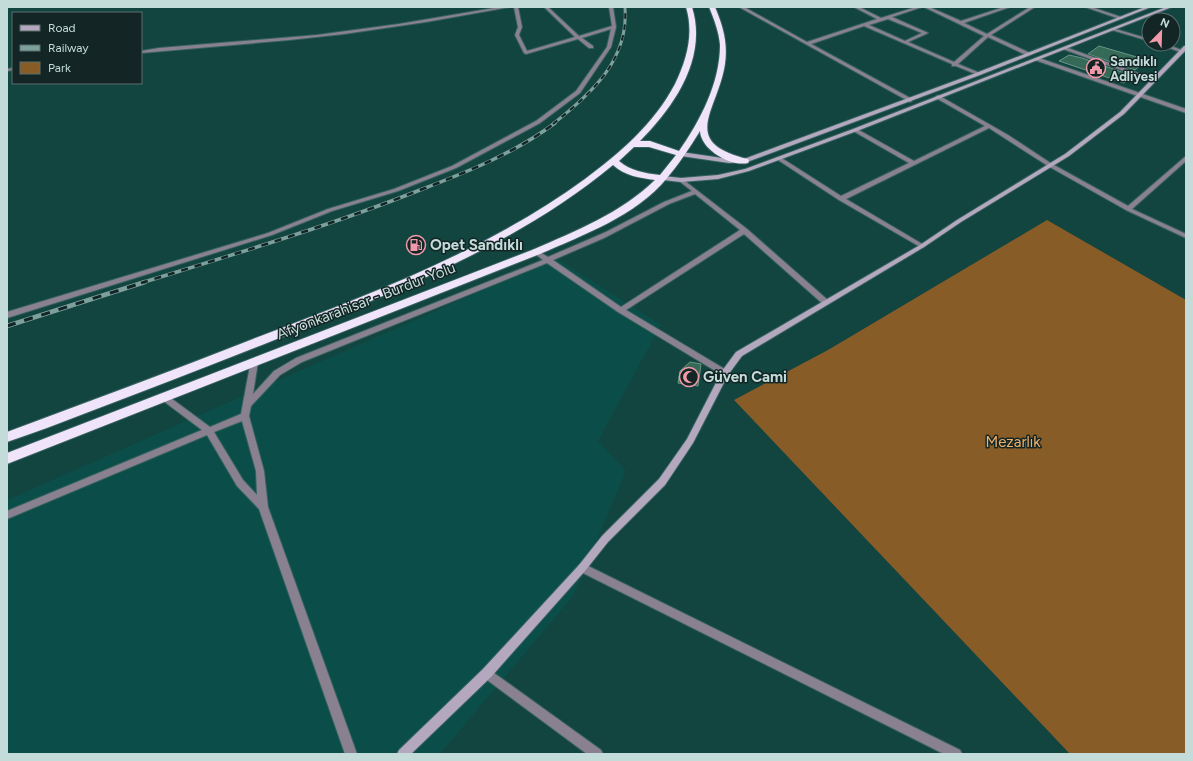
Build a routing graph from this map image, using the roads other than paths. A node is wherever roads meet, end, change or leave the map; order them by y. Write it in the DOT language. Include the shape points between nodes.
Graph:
graph roads {
  1 [pos="508,7"];
  2 [pos="516,7"];
  3 [pos="546,7"];
  4 [pos="611,7"];
  5 [pos="689,7"];
  6 [pos="712,7"];
  7 [pos="741,7"];
  8 [pos="856,7"];
  9 [pos="920,7"];
  10 [pos="926,7"];
  11 [pos="1008,7"];
  12 [pos="1031,7"];
  13 [pos="1087,7"];
  14 [pos="1149,7"];
  15 [pos="1170,7"];
  16 [pos="888,17"];
  17 [pos="1122,18"];
  18 [pos="881,20"];
  19 [pos="960,23"];
  20 [pos="865,25"];
  21 [pos="614,27"];
  22 [pos="1114,29"];
  23 [pos="988,35"];
  24 [pos="578,37"];
  25 [pos="1141,37"];
  26 [pos="905,42"];
  27 [pos="808,43"];
  28 [pos="591,47"];
  29 [pos="1065,48"];
  30 [pos="142,52"];
  31 [pos="1183,52"];
  32 [pos="1028,54"];
  33 [pos="1037,59"];
  34 [pos="954,65"];
  35 [pos="978,74"];
  36 [pos="1153,80"];
  37 [pos="1139,95"];
  38 [pos="938,97"];
  39 [pos="910,100"];
  40 [pos="1186,110"];
  41 [pos="705,115"];
  42 [pos="989,126"];
  43 [pos="855,130"];
  44 [pos="634,144"];
  45 [pos="681,154"];
  46 [pos="778,158"];
  47 [pos="1186,158"];
  48 [pos="614,161"];
  49 [pos="745,161"];
  50 [pos="913,163"];
  51 [pos="1050,165"];
  52 [pos="663,178"];
  53 [pos="681,180"];
  54 [pos="696,192"];
  55 [pos="841,199"];
  56 [pos="1128,209"];
  57 [pos="744,230"];
  58 [pos="1186,236"];
  59 [pos="922,246"];
  60 [pos="536,252"];
  61 [pos="547,260"];
  62 [pos="826,302"];
  63 [pos="621,310"];
  64 [pos="7,315"];
  65 [pos="254,362"];
  66 [pos="725,373"];
  67 [pos="165,398"];
  68 [pos="247,405"];
  69 [pos="245,416"];
  70 [pos="209,431"];
  71 [pos="7,437"];
  72 [pos="7,459"];
  73 [pos="263,506"];
  74 [pos="7,515"];
  75 [pos="582,568"];
  76 [pos="486,673"];
  77 [pos="406,753"];
  78 [pos="351,754"];
  79 [pos="597,754"];
  80 [pos="956,754"];
  1 -- 30 [label="street" via="360,31"];
  2 -- 24 [label="street" via="520,27 517,35 526,53"];
  3 -- 24 [label="street"];
  4 -- 21 [label="street"];
  5 -- 44 [label="highway, Afyonkarahisar - Burdur Yolu" via="694,34 688,65 657,118"];
  6 -- 41 [label="highway, Afyonkarahisar - Burdur Yolu" via="720,27 723,59 716,91"];
  7 -- 27 [label="street"];
  8 -- 18 [label="street"];
  9 -- 16 [label="street"];
  10 -- 19 [label="street"];
  11 -- 19 [label="street"];
  12 -- 23 [label="street"];
  13 -- 17 [label="street"];
  14 -- 17 [label="main road"];
  15 -- 22 [label="main road"];
  16 -- 18 [label="street"];
  16 -- 26 [label="street" via="926,33"];
  17 -- 32 [label="main road"];
  18 -- 20 [label="street"];
  19 -- 23 [label="street"];
  20 -- 26 [label="street"];
  20 -- 27 [label="street"];
  21 -- 24 [label="street"];
  21 -- 64 [label="street" via="609,47 578,92 538,122 454,167 396,190 330,210 270,234"];
  22 -- 25 [label="street"];
  22 -- 29 [label="main road"];
  23 -- 32 [label="street"];
  23 -- 34 [label="street"];
  24 -- 28 [label="street"];
  26 -- 34 [label="street"];
  27 -- 39 [label="street"];
  29 -- 33 [label="main road"];
  29 -- 36 [label="street"];
  31 -- 36 [label="main road"];
  32 -- 35 [label="main road"];
  33 -- 37 [label="street"];
  33 -- 38 [label="main road"];
  34 -- 35 [label="street"];
  35 -- 39 [label="main road"];
  36 -- 37 [label="main road"];
  37 -- 40 [label="street"];
  37 -- 51 [label="main road" via="1122,113"];
  38 -- 42 [label="street"];
  38 -- 43 [label="main road"];
  39 -- 49 [label="main road"];
  41 -- 45 [label="highway, Afyonkarahisar - Burdur Yolu"];
  41 -- 49 [label="highway" via="704,137 710,145 718,152"];
  42 -- 50 [label="street"];
  42 -- 51 [label="street"];
  43 -- 46 [label="main road"];
  43 -- 50 [label="street"];
  44 -- 45 [label="highway" via="650,144"];
  44 -- 48 [label="highway, Afyonkarahisar - Burdur Yolu"];
  45 -- 49 [label="main road" via="729,162"];
  45 -- 52 [label="highway, Afyonkarahisar - Burdur Yolu"];
  46 -- 53 [label="main road" via="733,174"];
  46 -- 55 [label="street"];
  47 -- 56 [label="street"];
  48 -- 52 [label="highway" via="624,170 643,176"];
  48 -- 71 [label="highway, Afyonkarahisar - Burdur Yolu" via="587,183 549,208 478,248 422,275 175,375"];
  50 -- 55 [label="street"];
  51 -- 56 [label="street"];
  51 -- 59 [label="main road"];
  52 -- 53 [label="main road"];
  52 -- 60 [label="highway, Afyonkarahisar - Burdur Yolu" via="647,192 603,221"];
  53 -- 54 [label="street"];
  54 -- 57 [label="street"];
  54 -- 61 [label="street" via="668,201 607,234"];
  55 -- 59 [label="street"];
  56 -- 58 [label="street"];
  57 -- 62 [label="street"];
  57 -- 63 [label="street"];
  59 -- 62 [label="main road"];
  60 -- 61 [label="street"];
  60 -- 65 [label="highway, Afyonkarahisar - Burdur Yolu"];
  61 -- 63 [label="street"];
  61 -- 68 [label="street" via="299,360 277,374"];
  62 -- 66 [label="main road" via="739,354"];
  63 -- 66 [label="street"];
  65 -- 67 [label="highway, Afyonkarahisar - Burdur Yolu"];
  65 -- 68 [label="street"];
  66 -- 75 [label="main road" via="690,441 662,482 605,539"];
  67 -- 70 [label="street"];
  67 -- 72 [label="highway, Afyonkarahisar - Burdur Yolu"];
  68 -- 69 [label="street"];
  69 -- 70 [label="street"];
  69 -- 73 [label="street" via="260,471"];
  70 -- 73 [label="street" via="240,483"];
  70 -- 74 [label="street"];
  73 -- 78 [label="street"];
  75 -- 76 [label="main road"];
  75 -- 80 [label="street"];
  76 -- 77 [label="main road"];
  76 -- 79 [label="street"];
}
